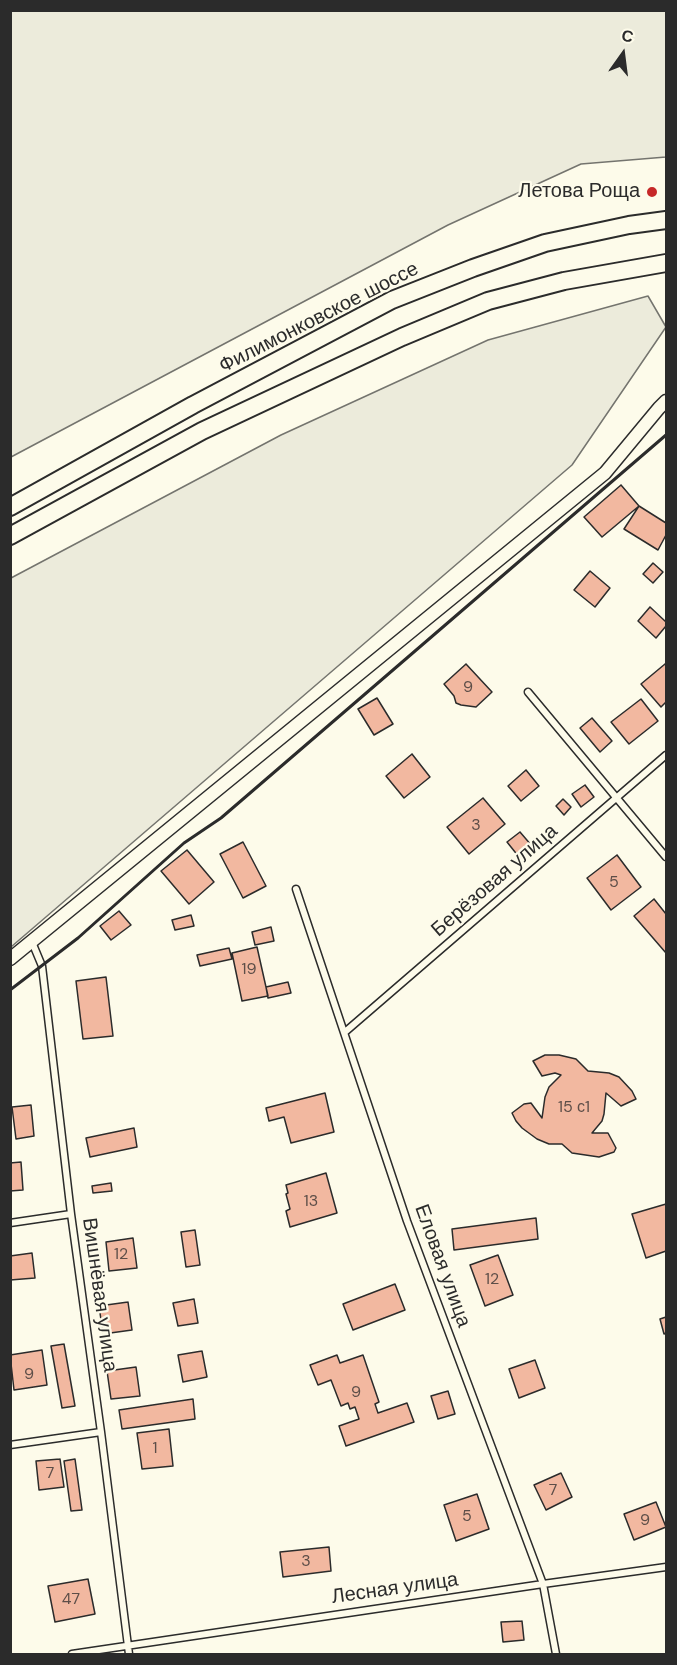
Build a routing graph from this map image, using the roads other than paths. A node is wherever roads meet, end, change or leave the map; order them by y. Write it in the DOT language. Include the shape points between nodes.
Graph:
graph roads {
  1 [pos="666,220"];
  2 [pos="666,264"];
  3 [pos="666,401"];
  4 [pos="10,507"];
  5 [pos="10,536"];
  6 [pos="528,692"];
  7 [pos="666,755"];
  8 [pos="618,798"];
  9 [pos="666,857"];
  10 [pos="296,889"];
  11 [pos="32,942"];
  12 [pos="10,959"];
  13 [pos="345,1032"];
  14 [pos="71,1214"];
  15 [pos="10,1223"];
  16 [pos="101,1432"];
  17 [pos="10,1445"];
  18 [pos="666,1567"];
  19 [pos="543,1584"];
  20 [pos="128,1646"];
  21 [pos="72,1654"];
  22 [pos="129,1654"];
  23 [pos="556,1654"];
  1 -- 4 [label="main road, Филимонковское шоссе" via="545,243 392,300"];
  2 -- 5 [label="main road" via="564,281 488,301 202,431"];
  3 -- 11 [label="street" via="605,473"];
  6 -- 8 [label="lane"];
  7 -- 8 [label="lane, Берёзовая улица"];
  8 -- 9 [label="lane"];
  8 -- 13 [label="lane, Берёзовая улица"];
  10 -- 13 [label="lane, Еловая улица"];
  11 -- 12 [label="street"];
  11 -- 14 [label="lane, Вишнёвая улица" via="42,966"];
  13 -- 19 [label="lane, Еловая улица" via="407,1221"];
  14 -- 15 [label="lane"];
  14 -- 16 [label="lane, Вишнёвая улица"];
  16 -- 17 [label="lane"];
  16 -- 20 [label="lane, Вишнёвая улица"];
  18 -- 19 [label="lane, Лесная улица"];
  19 -- 20 [label="lane, Лесная улица"];
  19 -- 23 [label="lane, Еловая улица"];
  20 -- 21 [label="lane, Лесная улица"];
  20 -- 22 [label="lane, Вишнёвая улица"];
}
